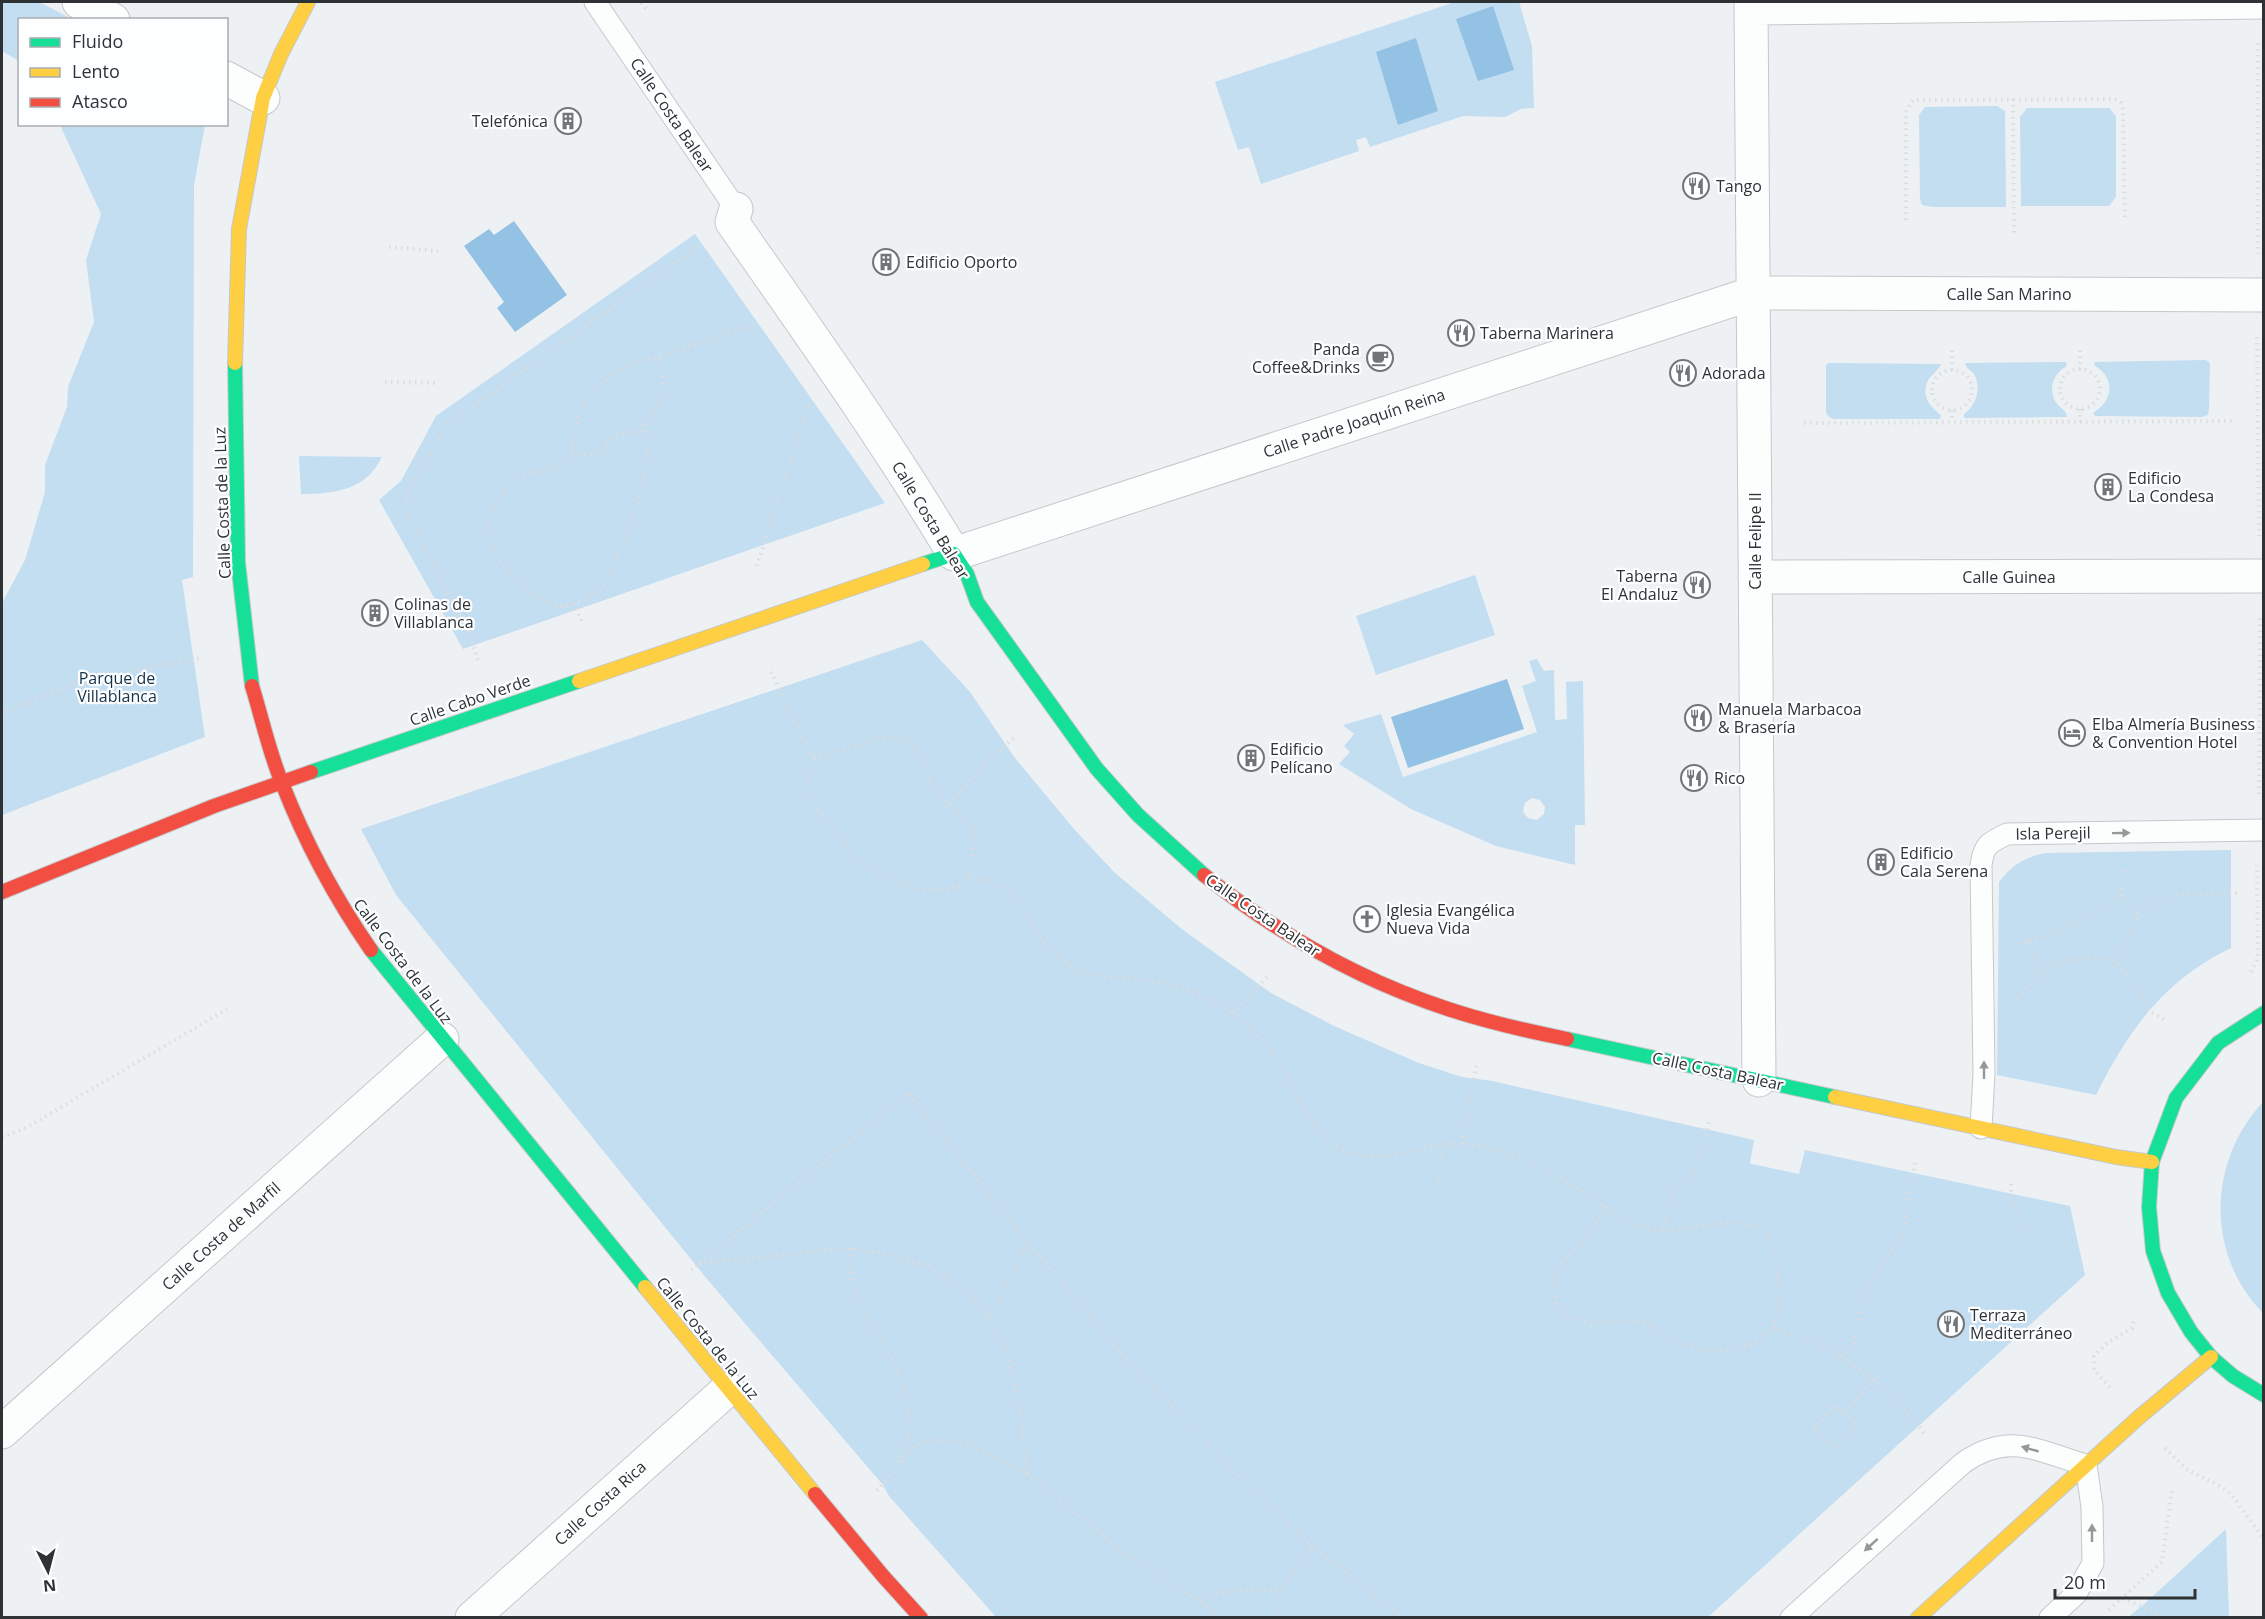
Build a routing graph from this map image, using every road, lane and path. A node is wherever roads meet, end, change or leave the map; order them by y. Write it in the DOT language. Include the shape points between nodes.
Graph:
graph roads {
  1 [pos="78,2"];
  2 [pos="308,2"];
  3 [pos="595,2"];
  4 [pos="2264,2"];
  5 [pos="1751,5"];
  6 [pos="109,18"];
  7 [pos="228,79"];
  8 [pos="1961,92"];
  9 [pos="263,98"];
  10 [pos="2013,99"];
  11 [pos="1960,100"];
  12 [pos="734,215"];
  13 [pos="1906,220"];
  14 [pos="2125,221"];
  15 [pos="2014,235"];
  16 [pos="389,247"];
  17 [pos="438,251"];
  18 [pos="1754,292"];
  19 [pos="2264,295"];
  20 [pos="795,311"];
  21 [pos="1953,348"];
  22 [pos="2080,349"];
  23 [pos="824,354"];
  24 [pos="658,357"];
  25 [pos="1952,370"];
  26 [pos="2080,370"];
  27 [pos="385,382"];
  28 [pos="435,383"];
  29 [pos="1952,410"];
  30 [pos="2080,410"];
  31 [pos="2236,421"];
  32 [pos="1952,422"];
  33 [pos="2080,422"];
  34 [pos="1804,423"];
  35 [pos="645,425"];
  36 [pos="572,453"];
  37 [pos="954,554"];
  38 [pos="757,566"];
  39 [pos="2264,576"];
  40 [pos="1755,577"];
  41 [pos="574,603"];
  42 [pos="583,624"];
  43 [pos="201,658"];
  44 [pos="478,660"];
  45 [pos="771,672"];
  46 [pos="2,714"];
  47 [pos="1015,737"];
  48 [pos="814,758"];
  49 [pos="281,782"];
  50 [pos="950,804"];
  51 [pos="2264,830"];
  52 [pos="2125,862"];
  53 [pos="969,875"];
  54 [pos="2,892"];
  55 [pos="2241,893"];
  56 [pos="2121,894"];
  57 [pos="2138,916"];
  58 [pos="2027,941"];
  59 [pos="2011,944"];
  60 [pos="2120,966"];
  61 [pos="2043,972"];
  62 [pos="1267,976"];
  63 [pos="2018,1002"];
  64 [pos="228,1009"];
  65 [pos="1233,1013"];
  66 [pos="2264,1013"];
  67 [pos="2164,1019"];
  68 [pos="442,1039"];
  69 [pos="1476,1066"];
  70 [pos="1759,1080"];
  71 [pos="1710,1118"];
  72 [pos="1981,1128"];
  73 [pos="2,1137"];
  74 [pos="1462,1144"];
  75 [pos="1441,1146"];
  76 [pos="1915,1162"];
  77 [pos="2152,1162"];
  78 [pos="2012,1184"];
  79 [pos="1439,1195"];
  80 [pos="1606,1207"];
  81 [pos="1663,1230"];
  82 [pos="2025,1239"];
  83 [pos="1028,1243"];
  84 [pos="851,1248"];
  85 [pos="698,1264"];
  86 [pos="691,1270"];
  87 [pos="990,1318"];
  88 [pos="1774,1327"];
  89 [pos="1842,1356"];
  90 [pos="2211,1357"];
  91 [pos="1874,1379"];
  92 [pos="728,1389"];
  93 [pos="2264,1395"];
  94 [pos="1845,1414"];
  95 [pos="2,1432"];
  96 [pos="1926,1437"];
  97 [pos="901,1461"];
  98 [pos="2086,1465"];
  99 [pos="1027,1473"];
  100 [pos="2172,1489"];
  101 [pos="875,1492"];
  102 [pos="1313,1547"];
  103 [pos="1281,1588"];
  104 [pos="1200,1602"];
  105 [pos="472,1617"];
  106 [pos="921,1617"];
  107 [pos="1214,1617"];
  108 [pos="1277,1617"];
  109 [pos="1404,1617"];
  110 [pos="1791,1617"];
  111 [pos="1918,1617"];
  112 [pos="2049,1617"];
  113 [pos="2168,1617"];
  1 -- 6 [label="street"];
  2 -- 9 [label="street, Calle Costa de la Luz" via="280,54"];
  3 -- 12 [label="lane, Calle Costa Balear"];
  4 -- 5 [label="street"];
  5 -- 18 [label="street, Calle Felipe II"];
  7 -- 9 [label="street"];
  8 -- 11 [label="path"];
  9 -- 49 [label="street, Calle Costa de la Luz" via="239,229 238,562 252,684"];
  10 -- 11 [label="path"];
  10 -- 14 [label="path" via="2115,99 2121,103"];
  10 -- 15 [label="path"];
  11 -- 13 [label="path" via="1913,100 1908,106"];
  12 -- 20 [label="street, Calle Costa Balear"];
  12 -- 44 [label="path" via="446,426 406,495 406,511 469,634"];
  16 -- 17 [label="path"];
  18 -- 19 [label="street, Calle San Marino"];
  18 -- 37 [label="street, Calle Padre Joaquín Reina"];
  18 -- 40 [label="street, Calle Felipe II"];
  20 -- 23 [label="street, Calle Costa Balear"];
  20 -- 24 [label="path"];
  21 -- 25 [label="path"];
  22 -- 26 [label="path"];
  23 -- 37 [label="street, Calle Costa Balear"];
  23 -- 38 [label="path"];
  24 -- 35 [label="path" via="664,392"];
  24 -- 36 [label="path" via="620,370 590,394 579,411"];
  25 -- 29 [label="path" via="1936,378 1933,392 1940,405"];
  25 -- 29 [label="path" via="1966,375 1972,387 1971,397 1963,407"];
  26 -- 30 [label="path" via="2065,378 2060,392 2068,405"];
  26 -- 30 [label="path" via="2094,375 2100,392 2094,403"];
  27 -- 28 [label="path"];
  29 -- 32 [label="path"];
  30 -- 33 [label="path"];
  31 -- 33 [label="path"];
  32 -- 33 [label="path"];
  32 -- 34 [label="path"];
  35 -- 36 [label="path" via="639,432 613,436 602,453"];
  35 -- 41 [label="path" via="646,469 637,510 605,585"];
  36 -- 41 [label="path" via="551,467 509,484 494,507 489,537 490,547 503,567 538,599 558,606"];
  37 -- 49 [label="street, Calle Cabo Verde"];
  37 -- 70 [label="street, Calle Costa Balear" via="985,614 1104,777 1181,856 1273,925 1352,970 1460,1013 1544,1035"];
  39 -- 40 [label="street, Calle Guinea"];
  40 -- 70 [label="street, Calle Felipe II"];
  41 -- 42 [label="path"];
  43 -- 46 [label="path" via="67,686"];
  45 -- 48 [label="path"];
  47 -- 50 [label="path" via="988,760"];
  48 -- 50 [label="path" via="879,739 899,738 917,748 933,789"];
  48 -- 53 [label="path" via="809,794 861,863 894,881 923,890 947,890"];
  49 -- 54 [label="street, Calle Cabo Verde"];
  49 -- 68 [label="street, Calle Costa de la Luz" via="339,903 376,958"];
  50 -- 53 [label="path" via="974,830"];
  72 -- 51 [label="lane, Isla Perejil, one-way" via="1984,1073 1980,865 1988,843 2007,834"];
  52 -- 56 [label="path"];
  53 -- 65 [label="path" via="1013,895 1028,913 1038,935 1071,966 1100,975 1173,986"];
  55 -- 57 [label="path" via="2177,894"];
  56 -- 57 [label="path"];
  56 -- 58 [label="path" via="2074,925"];
  57 -- 60 [label="path" via="2121,953"];
  58 -- 59 [label="path"];
  58 -- 61 [label="path"];
  60 -- 61 [label="path" via="2101,958 2078,959 2066,960"];
  60 -- 67 [label="path" via="2148,1010"];
  61 -- 63 [label="path"];
  62 -- 65 [label="path"];
  64 -- 73 [label="path" via="26,1128"];
  65 -- 75 [label="path" via="1274,1056 1313,1125 1329,1140 1350,1152 1377,1157"];
  66 -- 77 [label="street" via="2218,1043 2176,1098"];
  68 -- 92 [label="street, Calle Costa de la Luz"];
  68 -- 95 [label="street, Calle Costa de Marfil"];
  69 -- 74 [label="path"];
  70 -- 72 [label="street, Calle Costa Balear"];
  71 -- 81 [label="path" via="1699,1165 1690,1180 1672,1193"];
  72 -- 77 [label="street, Calle Costa Balear"];
  74 -- 75 [label="path"];
  74 -- 80 [label="path" via="1492,1149 1538,1165"];
  75 -- 79 [label="path"];
  76 -- 89 [label="path" via="1904,1226 1870,1282 1862,1300 1853,1347"];
  77 -- 90 [label="street" via="2149,1207 2153,1251 2168,1293"];
  78 -- 82 [label="path" via="2011,1194"];
  80 -- 81 [label="path" via="1627,1222"];
  80 -- 88 [label="path" via="1594,1231 1560,1264 1553,1287 1559,1310 1591,1324 1611,1320 1639,1322 1703,1351 1746,1346 1759,1341"];
  81 -- 88 [label="path" via="1729,1222 1765,1232 1778,1263 1779,1311"];
  83 -- 85 [label="path" via="909,1093"];
  83 -- 87 [label="path"];
  83 -- 102 [label="path" via="1133,1367"];
  84 -- 85 [label="path"];
  84 -- 87 [label="path" via="888,1254 931,1268 981,1304"];
  84 -- 97 [label="path" via="848,1265 855,1293 865,1318 892,1360 909,1412 909,1439"];
  85 -- 86 [label="path"];
  87 -- 99 [label="path" via="1006,1349 1021,1418"];
  88 -- 89 [label="path"];
  89 -- 91 [label="path"];
  90 -- 93 [label="street"];
  90 -- 98 [label="street"];
  91 -- 94 [label="path"];
  91 -- 96 [label="path"];
  92 -- 105 [label="street, Calle Costa Rica"];
  92 -- 106 [label="street, Calle Costa de la Luz"];
  94 -- 94 [label="path" via="1834,1405 1815,1429 1836,1448 1857,1425"];
  97 -- 99 [label="path" via="918,1445 935,1441 955,1443"];
  97 -- 101 [label="path"];
  98 -- 110 [label="lane, one-way" via="2014,1444 1975,1455"];
  98 -- 111 [label="street"];
  112 -- 98 [label="lane, one-way" via="2076,1594 2093,1563"];
  99 -- 104 [label="path" via="1120,1550"];
  100 -- 113 [label="path" via="2162,1562 2122,1598"];
  102 -- 103 [label="path"];
  102 -- 109 [label="path"];
  103 -- 104 [label="path" via="1212,1593"];
  103 -- 108 [label="path"];
  104 -- 107 [label="path" via="1210,1608"];
}
